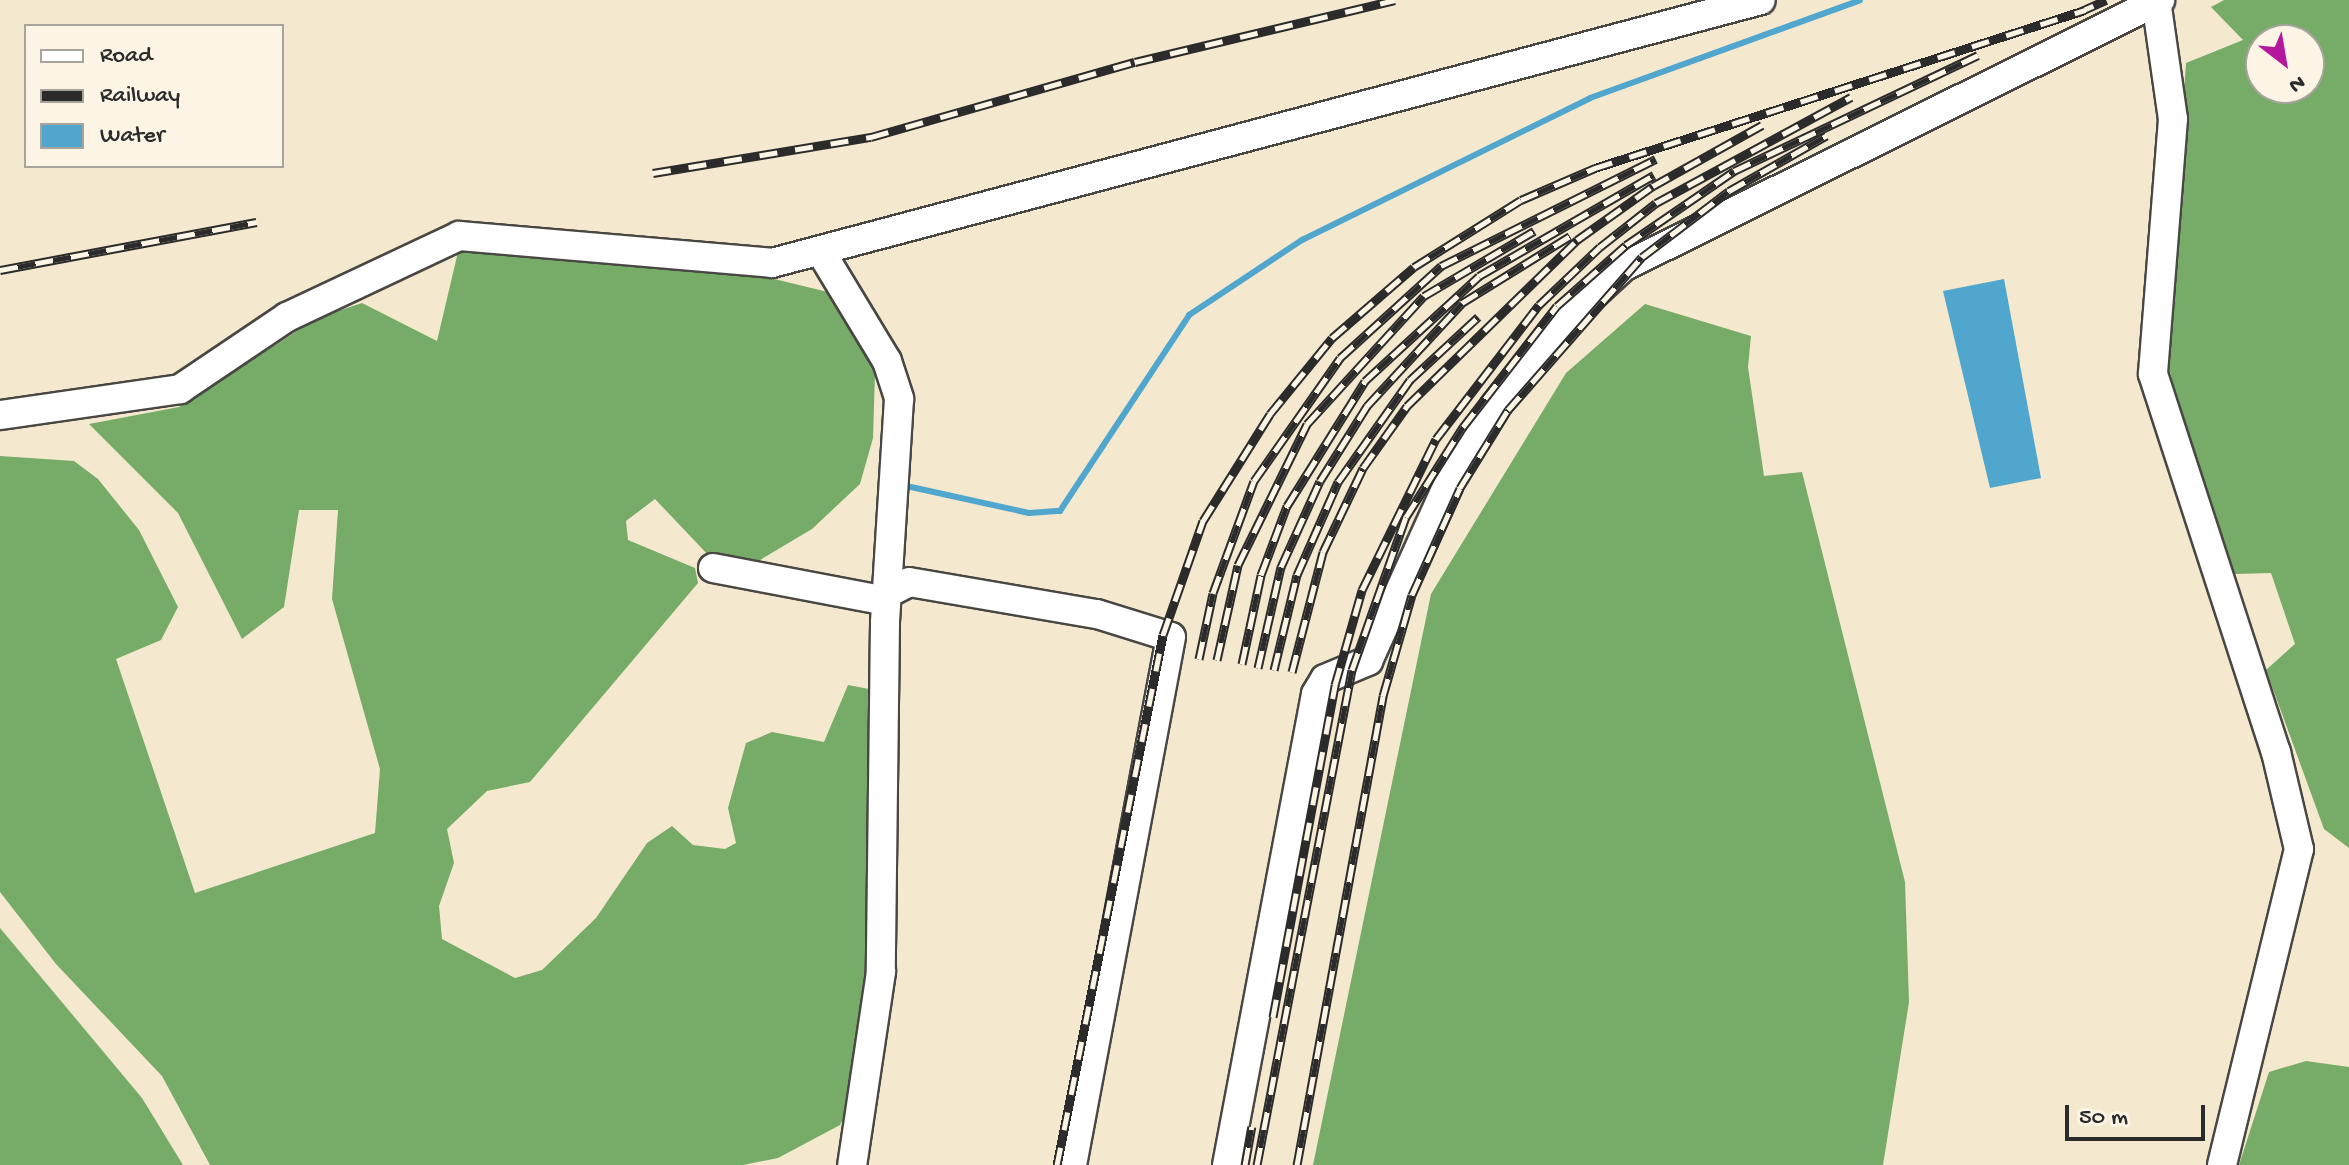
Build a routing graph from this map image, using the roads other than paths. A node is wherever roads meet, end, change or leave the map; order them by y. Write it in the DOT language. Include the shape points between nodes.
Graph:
graph roads {
  1 [pos="1761,0"];
  2 [pos="2158,1"];
  3 [pos="821,252"];
  4 [pos="0,415"];
  5 [pos="713,568"];
  6 [pos="891,591"];
  7 [pos="852,1165"];
  8 [pos="1072,1165"];
  9 [pos="1227,1165"];
  10 [pos="2222,1165"];
  1 -- 3 [label="street"];
  2 -- 9 [label="street" via="1623,267 1591,290 1539,350 1451,478 1368,661 1325,679 1316,694"];
  2 -- 10 [label="street" via="2173,119 2153,374 2276,752 2299,849"];
  3 -- 4 [label="street" via="714,263 459,236 287,317 180,389"];
  3 -- 6 [label="street" via="897,383"];
  5 -- 6 [label="street" via="876,599"];
  6 -- 7 [label="street" via="881,972"];
  6 -- 8 [label="street" via="909,582 1097,614 1174,643"];
}
